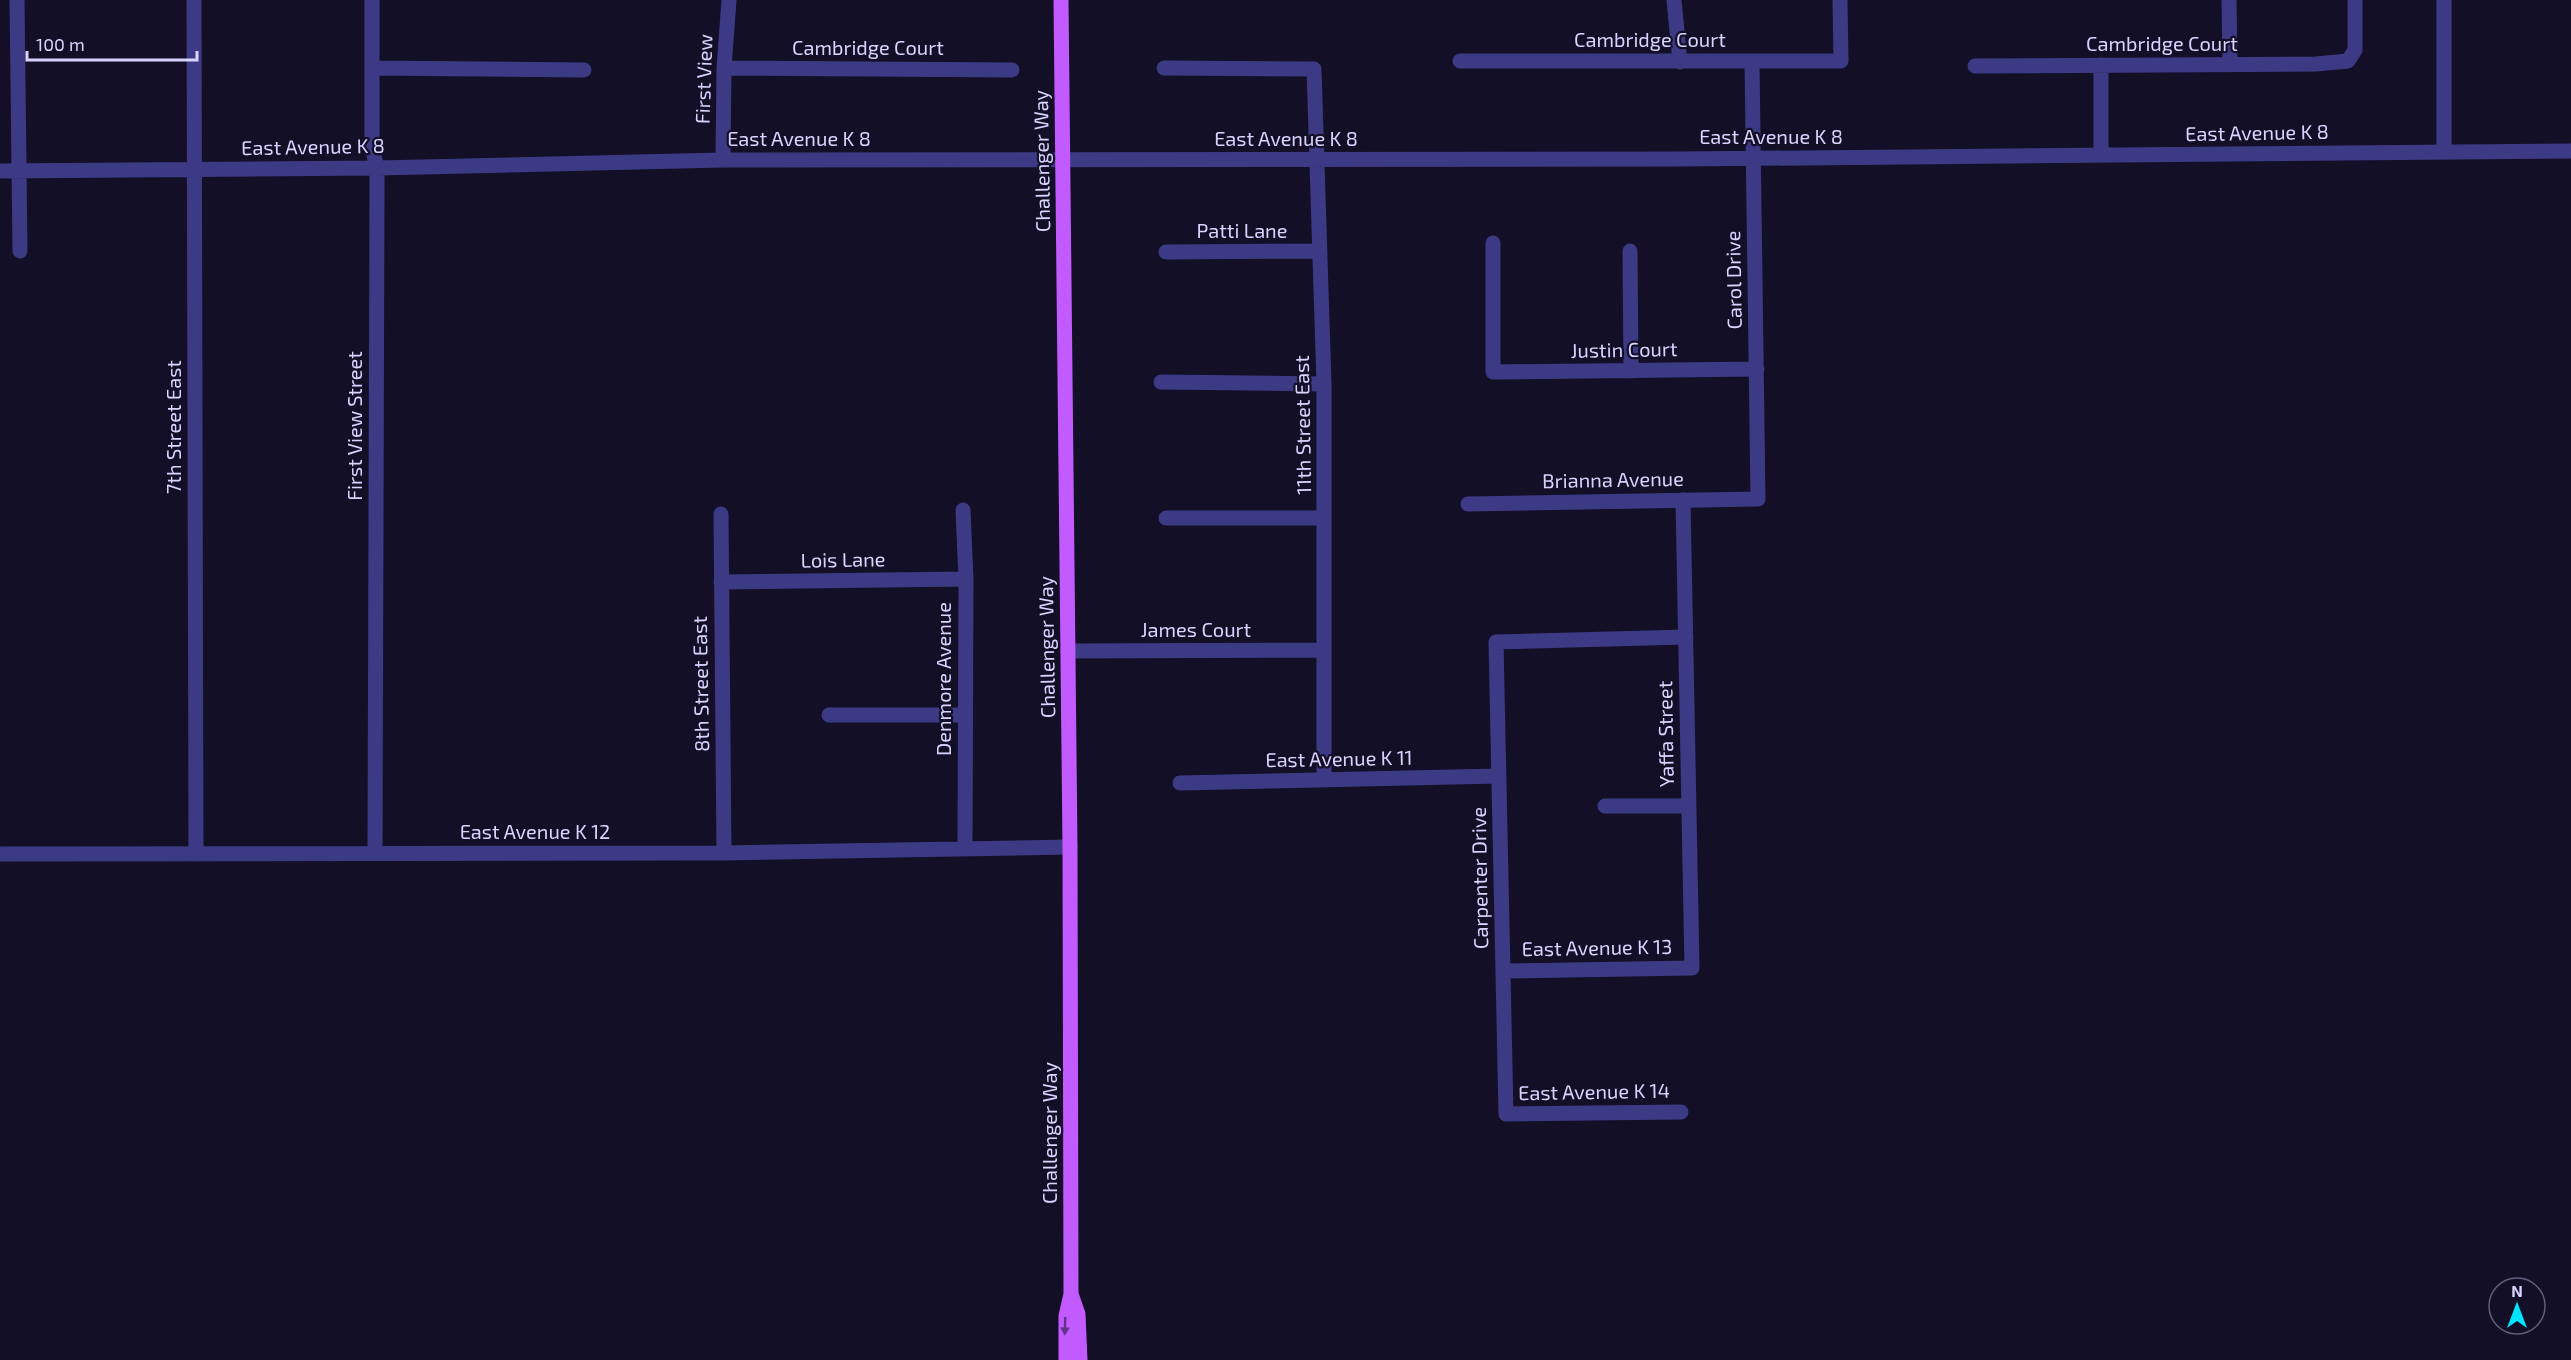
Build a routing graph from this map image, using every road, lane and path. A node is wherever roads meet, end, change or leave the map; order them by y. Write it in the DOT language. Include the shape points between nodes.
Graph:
graph roads {
  1 [pos="17,0"];
  2 [pos="194,0"];
  3 [pos="372,0"];
  4 [pos="729,0"];
  5 [pos="1061,0"];
  6 [pos="1674,0"];
  7 [pos="1840,0"];
  8 [pos="2229,0"];
  9 [pos="2355,0"];
  10 [pos="2444,0"];
  11 [pos="1460,61"];
  12 [pos="1752,61"];
  13 [pos="1680,62"];
  14 [pos="2101,65"];
  15 [pos="2230,65"];
  16 [pos="1975,66"];
  17 [pos="372,68"];
  18 [pos="724,68"];
  19 [pos="1164,68"];
  20 [pos="584,70"];
  21 [pos="1012,70"];
  22 [pos="2571,151"];
  23 [pos="2444,152"];
  24 [pos="2101,155"];
  25 [pos="1064,158"];
  26 [pos="1753,159"];
  27 [pos="723,160"];
  28 [pos="1318,161"];
  29 [pos="376,168"];
  30 [pos="194,170"];
  31 [pos="0,171"];
  32 [pos="19,171"];
  33 [pos="1493,243"];
  34 [pos="20,251"];
  35 [pos="1319,251"];
  36 [pos="1630,251"];
  37 [pos="1166,252"];
  38 [pos="1757,369"];
  39 [pos="1631,371"];
  40 [pos="1161,382"];
  41 [pos="1324,384"];
  42 [pos="1758,499"];
  43 [pos="1683,500"];
  44 [pos="1468,504"];
  45 [pos="963,510"];
  46 [pos="721,514"];
  47 [pos="1166,518"];
  48 [pos="1324,518"];
  49 [pos="966,579"];
  50 [pos="721,582"];
  51 [pos="1686,637"];
  52 [pos="1324,650"];
  53 [pos="1068,651"];
  54 [pos="965,714"];
  55 [pos="829,715"];
  56 [pos="1499,776"];
  57 [pos="1324,780"];
  58 [pos="1180,783"];
  59 [pos="1605,806"];
  60 [pos="1689,806"];
  61 [pos="1070,847"];
  62 [pos="965,848"];
  63 [pos="375,853"];
  64 [pos="724,853"];
  65 [pos="0,854"];
  66 [pos="196,854"];
  67 [pos="1692,968"];
  68 [pos="1503,971"];
  69 [pos="1681,1112"];
  70 [pos="1506,1114"];
  71 [pos="1071,1294"];
  72 [pos="1066,1360"];
  73 [pos="1080,1360"];
  1 -- 32 [label="street"];
  2 -- 30 [label="street, 7th Street East"];
  3 -- 17 [label="street, First View Street"];
  4 -- 18 [label="street, First View"];
  5 -- 25 [label="main road, Challenger Way"];
  6 -- 13 [label="street"];
  7 -- 12 [label="street, Cambridge Court" via="1841,61"];
  8 -- 15 [label="street"];
  9 -- 15 [label="street, Cambridge Court" via="2355,50 2348,61"];
  10 -- 23 [label="street"];
  11 -- 13 [label="street, Cambridge Court"];
  12 -- 13 [label="street, Cambridge Court"];
  12 -- 26 [label="street, Carol Drive"];
  14 -- 15 [label="street, Cambridge Court"];
  14 -- 16 [label="street, Cambridge Court"];
  14 -- 24 [label="street"];
  17 -- 20 [label="street"];
  17 -- 29 [label="street, First View Street" via="372,147"];
  18 -- 21 [label="street, Cambridge Court"];
  18 -- 27 [label="street, First View"];
  19 -- 28 [label="street, 11th Street East" via="1314,69"];
  22 -- 23 [label="street, East Avenue K 8"];
  23 -- 24 [label="street, East Avenue K 8"];
  24 -- 26 [label="street, East Avenue K 8"];
  25 -- 27 [label="street, East Avenue K 8"];
  25 -- 28 [label="street, East Avenue K 8"];
  25 -- 53 [label="main road, Challenger Way"];
  26 -- 28 [label="street, East Avenue K 8"];
  26 -- 38 [label="street, Carol Drive"];
  27 -- 29 [label="street, East Avenue K 8"];
  28 -- 35 [label="street, 11th Street East"];
  29 -- 30 [label="street, East Avenue K 8"];
  29 -- 63 [label="street, First View Street"];
  30 -- 32 [label="street, East Avenue K 8"];
  30 -- 66 [label="street, 7th Street East"];
  31 -- 32 [label="street, East Avenue K 8"];
  32 -- 34 [label="street"];
  33 -- 39 [label="street, Justin Court" via="1493,372"];
  35 -- 37 [label="street, Patti Lane"];
  35 -- 41 [label="street, 11th Street East"];
  36 -- 39 [label="street"];
  38 -- 39 [label="street, Justin Court"];
  38 -- 42 [label="street, Carol Drive"];
  40 -- 41 [label="street"];
  41 -- 48 [label="street, 11th Street East"];
  42 -- 43 [label="street, Brianna Avenue"];
  43 -- 44 [label="street, Brianna Avenue"];
  43 -- 51 [label="street, Yaffa Street"];
  45 -- 49 [label="street, Denmore Avenue"];
  46 -- 50 [label="street, 8th Street East"];
  47 -- 48 [label="street"];
  48 -- 52 [label="street, 11th Street East"];
  49 -- 50 [label="street, Lois Lane"];
  49 -- 54 [label="street, Denmore Avenue"];
  50 -- 64 [label="street, 8th Street East"];
  51 -- 56 [label="street, Carpenter Drive" via="1496,642"];
  51 -- 60 [label="street, Yaffa Street"];
  52 -- 53 [label="street, James Court"];
  52 -- 57 [label="street, 11th Street East"];
  53 -- 61 [label="main road, Challenger Way"];
  54 -- 55 [label="street"];
  54 -- 62 [label="street, Denmore Avenue"];
  56 -- 57 [label="street, East Avenue K 11"];
  56 -- 68 [label="street, Carpenter Drive"];
  57 -- 58 [label="street, East Avenue K 11"];
  59 -- 60 [label="street"];
  60 -- 67 [label="street, Yaffa Street"];
  61 -- 62 [label="street, East Avenue K 12"];
  61 -- 71 [label="main road, Challenger Way"];
  62 -- 64 [label="street, East Avenue K 12"];
  63 -- 64 [label="street, East Avenue K 12"];
  63 -- 66 [label="street, East Avenue K 12"];
  65 -- 66 [label="street, East Avenue K 12"];
  67 -- 68 [label="street, East Avenue K 13"];
  68 -- 70 [label="street, Carpenter Drive"];
  69 -- 70 [label="street, East Avenue K 14"];
  71 -- 72 [label="main road, Challenger Way, one-way" via="1066,1316"];
  71 -- 73 [label="main road, Challenger Way" via="1078,1314"];
}
